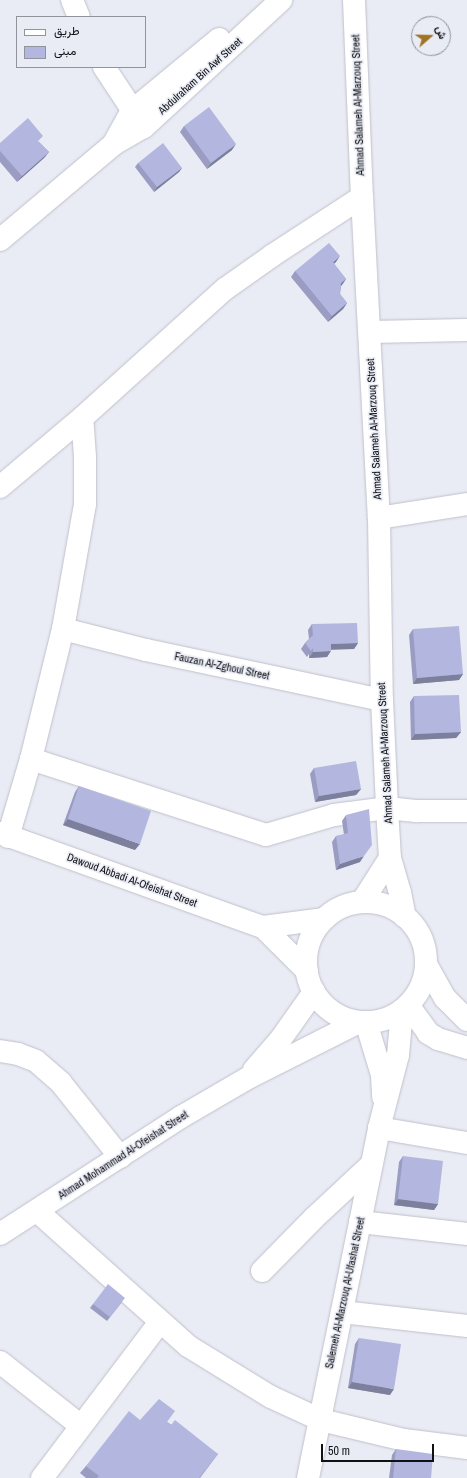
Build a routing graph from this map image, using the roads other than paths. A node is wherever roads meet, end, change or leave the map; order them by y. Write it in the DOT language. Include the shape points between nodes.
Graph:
graph roads {
  1 [pos="72,0"];
  2 [pos="263,0"];
  3 [pos="281,0"];
  4 [pos="354,0"];
  5 [pos="79,16"];
  6 [pos="105,68"];
  7 [pos="138,119"];
  8 [pos="362,197"];
  9 [pos="0,240"];
  10 [pos="467,330"];
  11 [pos="370,332"];
  12 [pos="82,418"];
  13 [pos="0,487"];
  14 [pos="467,504"];
  15 [pos="379,518"];
  16 [pos="63,629"];
  17 [pos="382,700"];
  18 [pos="31,759"];
  19 [pos="387,808"];
  20 [pos="467,812"];
  21 [pos="4,835"];
  22 [pos="390,858"];
  23 [pos="362,902"];
  24 [pos="405,917"];
  25 [pos="324,919"];
  26 [pos="263,927"];
  27 [pos="426,964"];
  28 [pos="307,972"];
  29 [pos="314,992"];
  30 [pos="405,1008"];
  31 [pos="467,1020"];
  32 [pos="363,1022"];
  33 [pos="467,1048"];
  34 [pos="0,1051"];
  35 [pos="248,1078"];
  36 [pos="381,1118"];
  37 [pos="467,1143"];
  38 [pos="120,1157"];
  39 [pos="371,1165"];
  40 [pos="37,1211"];
  41 [pos="360,1222"];
  42 [pos="0,1234"];
  43 [pos="467,1234"];
  44 [pos="262,1271"];
  45 [pos="342,1312"];
  46 [pos="160,1322"];
  47 [pos="467,1326"];
  48 [pos="0,1362"];
  49 [pos="321,1420"];
  50 [pos="80,1426"];
  51 [pos="467,1448"];
  52 [pos="42,1478"];
  53 [pos="308,1478"];
  1 -- 5 [label="street"];
  2 -- 7 [label="street, Abdulraham Bin Awf Street"];
  3 -- 7 [label="street, Abdulraham Bin Awf Street"];
  4 -- 8 [label="street, Ahmad Salameh Al-Marzouq Street"];
  6 -- 7 [label="street"];
  7 -- 9 [label="street, Abdulraham Bin Awf Street" via="114,144"];
  8 -- 11 [label="street, Ahmad Salameh Al-Marzouq Street"];
  8 -- 12 [label="street" via="273,254 225,289"];
  10 -- 11 [label="street"];
  11 -- 15 [label="street, Ahmad Salameh Al-Marzouq Street"];
  12 -- 13 [label="street"];
  12 -- 16 [label="street" via="86,456 85,504"];
  14 -- 15 [label="street"];
  15 -- 17 [label="street, Ahmad Salameh Al-Marzouq Street"];
  16 -- 17 [label="street, Fauzan Al-Zghoul Street" via="146,650"];
  16 -- 18 [label="street"];
  17 -- 19 [label="street, Ahmad Salameh Al-Marzouq Street"];
  18 -- 19 [label="street" via="266,835 334,815"];
  18 -- 21 [label="street"];
  19 -- 20 [label="street"];
  19 -- 22 [label="street, Ahmad Salameh Al-Marzouq Street"];
  21 -- 26 [label="street, Dawoud Abbadi Al-Ofeishat Street"];
  22 -- 23 [label="street"];
  22 -- 24 [label="street, Ahmad Salameh Al-Marzouq Street"];
  23 -- 24 [label="street" via="385,905"];
  23 -- 25 [label="street" via="337,909"];
  24 -- 27 [label="street" via="421,938"];
  25 -- 26 [label="street, Dawoud Abbadi Al-Ofeishat Street"];
  25 -- 28 [label="street" via="308,947"];
  26 -- 28 [label="street, Dawoud Abbadi Al-Ofeishat Street"];
  27 -- 30 [label="street" via="421,986"];
  27 -- 31 [label="street" via="445,998"];
  28 -- 29 [label="street"];
  29 -- 32 [label="street" via="334,1012 348,1020"];
  29 -- 35 [label="street, Ahmad Mohammad Al-Ofeishat Street" via="280,1040"];
  30 -- 32 [label="street" via="391,1017"];
  30 -- 33 [label="street" via="428,1033 438,1039"];
  30 -- 36 [label="street, Salemeh Al-Marzouq Al-Ufashat Street" via="398,1055"];
  32 -- 35 [label="street, Ahmad Mohammad Al-Ofeishat Street"];
  32 -- 36 [label="street, Salemeh Al-Marzouq Al-Ufashat Street" via="382,1075"];
  34 -- 38 [label="street" via="36,1061 61,1083"];
  35 -- 38 [label="street, Ahmad Mohammad Al-Ofeishat Street" via="181,1117"];
  36 -- 37 [label="street"];
  36 -- 39 [label="street, Salemeh Al-Marzouq Al-Ufashat Street"];
  38 -- 40 [label="street, Ahmad Mohammad Al-Ofeishat Street"];
  39 -- 41 [label="street, Salemeh Al-Marzouq Al-Ufashat Street"];
  39 -- 44 [label="street"];
  40 -- 42 [label="street, Ahmad Mohammad Al-Ofeishat Street"];
  40 -- 46 [label="street"];
  41 -- 43 [label="street"];
  41 -- 45 [label="street, Salemeh Al-Marzouq Al-Ufashat Street"];
  45 -- 47 [label="street"];
  45 -- 49 [label="street, Salemeh Al-Marzouq Al-Ufashat Street"];
  46 -- 49 [label="street" via="188,1346 226,1371 271,1397"];
  46 -- 50 [label="street"];
  48 -- 50 [label="street"];
  49 -- 51 [label="street" via="404,1440"];
  49 -- 53 [label="street, Salemeh Al-Marzouq Al-Ufashat Street"];
  50 -- 52 [label="street"];
}
